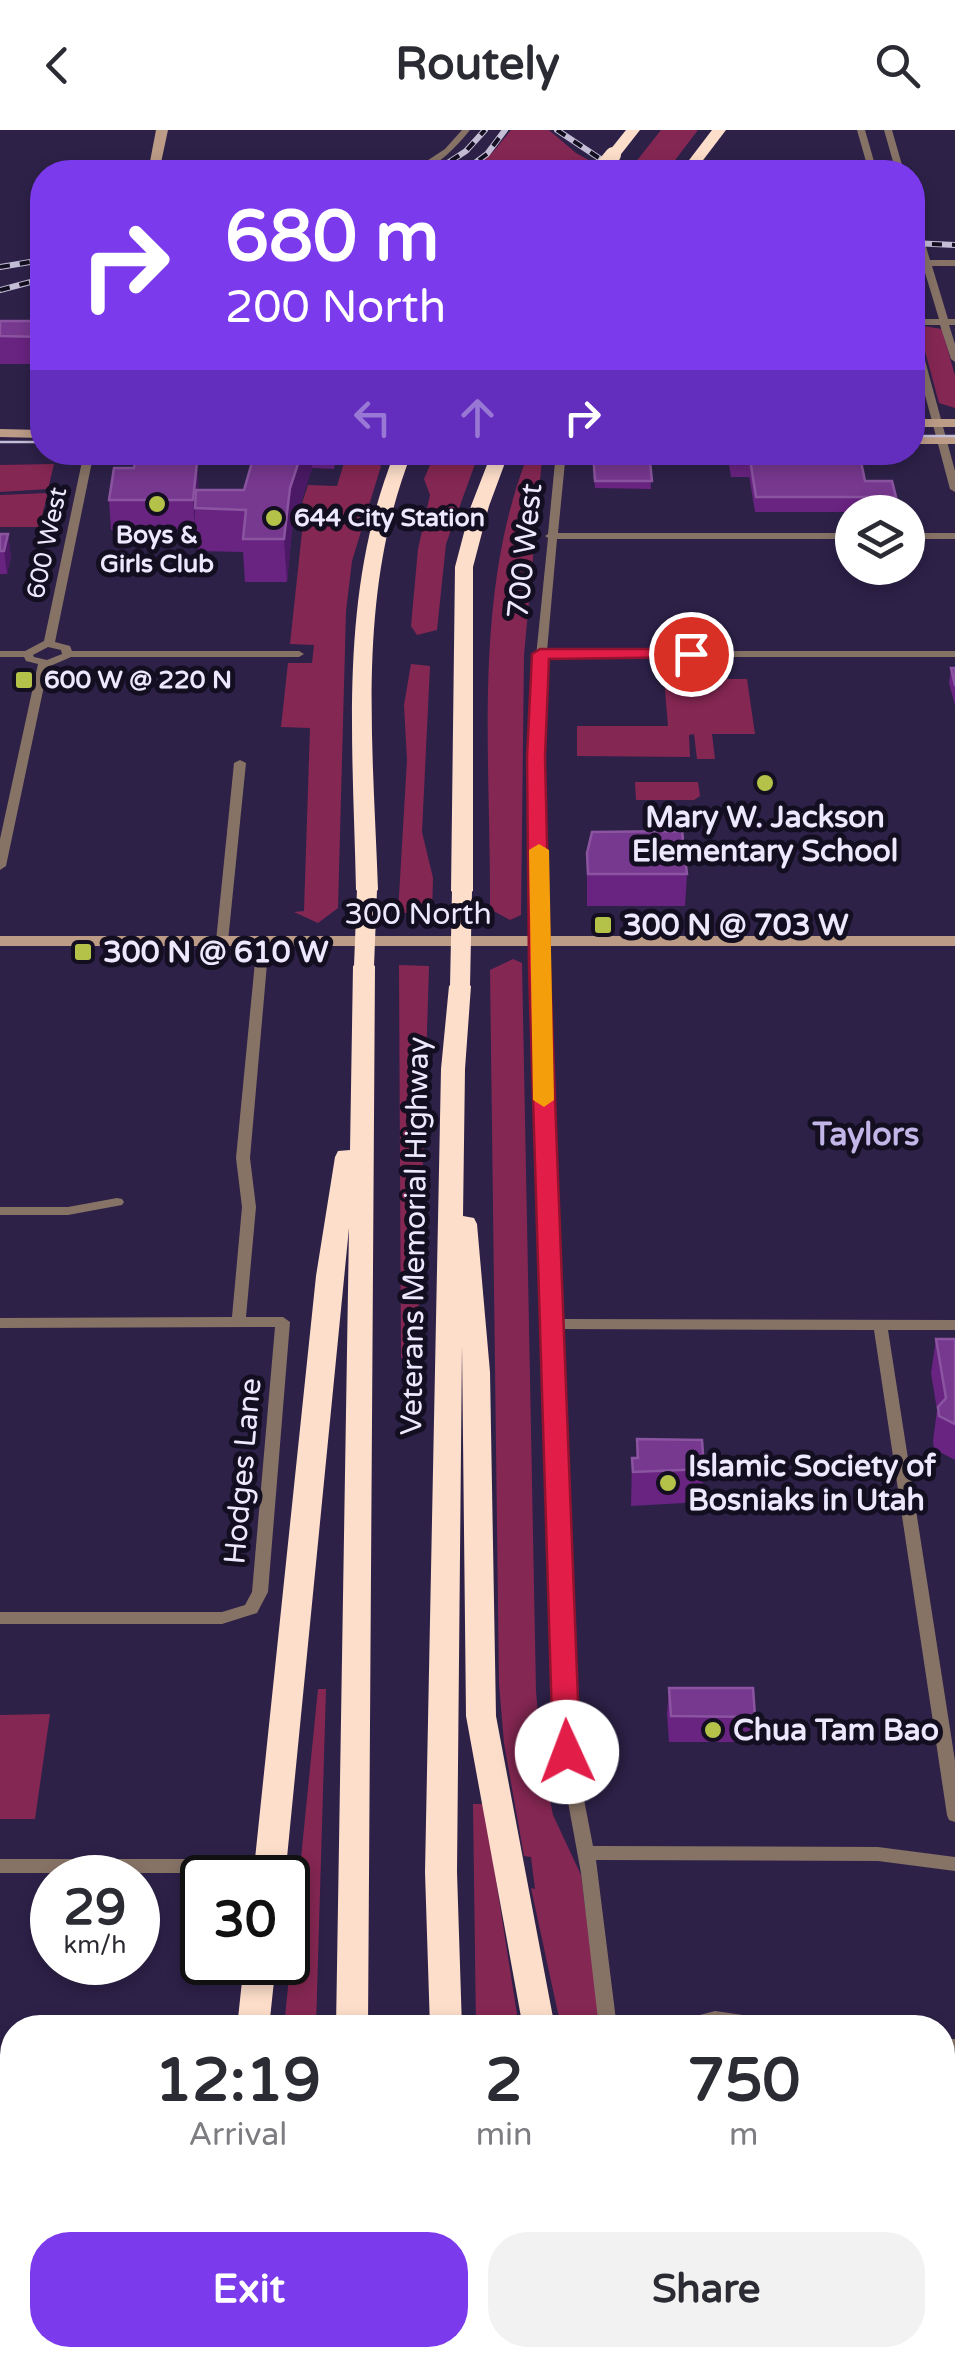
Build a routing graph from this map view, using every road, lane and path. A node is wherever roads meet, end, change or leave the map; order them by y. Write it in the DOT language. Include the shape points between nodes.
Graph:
graph roads {
  1 [pos="162,130"];
  2 [pos="466,130"];
  3 [pos="618,130"];
  4 [pos="633,130"];
  5 [pos="721,130"];
  6 [pos="861,130"];
  7 [pos="888,130"];
  8 [pos="608,155"];
  9 [pos="156,160"];
  10 [pos="433,160"];
  11 [pos="604,160"];
  12 [pos="696,160"];
  13 [pos="869,160"];
  14 [pos="897,160"];
  15 [pos="925,260"];
  16 [pos="926,263"];
  17 [pos="955,263"];
  18 [pos="950,322"];
  19 [pos="925,323"];
  20 [pos="955,359"];
  21 [pos="925,374"];
  22 [pos="925,423"];
  23 [pos="938,423"];
  24 [pos="955,423"];
  25 [pos="0,424"];
  26 [pos="30,424"];
  27 [pos="0,433"];
  28 [pos="30,434"];
  29 [pos="949,440"];
  30 [pos="87,465"];
  31 [pos="399,465"];
  32 [pos="495,465"];
  33 [pos="559,465"];
  34 [pos="955,488"];
  35 [pos="550,536"];
  36 [pos="835,536"];
  37 [pos="925,536"];
  38 [pos="955,536"];
  39 [pos="49,644"];
  40 [pos="0,654"];
  41 [pos="28,654"];
  42 [pos="68,654"];
  43 [pos="300,654"];
  44 [pos="540,654"];
  45 [pos="955,654"];
  46 [pos="43,664"];
  47 [pos="240,763"];
  48 [pos="0,866"];
  49 [pos="955,940"];
  50 [pos="0,941"];
  51 [pos="222,941"];
  52 [pos="264,941"];
  53 [pos="540,941"];
  54 [pos="362,1063"];
  55 [pos="454,1070"];
  56 [pos="117,1202"];
  57 [pos="0,1211"];
  58 [pos="238,1322"];
  59 [pos="0,1323"];
  60 [pos="551,1324"];
  61 [pos="880,1325"];
  62 [pos="955,1325"];
  63 [pos="0,1618"];
  64 [pos="955,1815"];
  65 [pos="586,1852"];
  66 [pos="271,1855"];
  67 [pos="955,1864"];
  68 [pos="0,1866"];
  69 [pos="180,1866"];
  70 [pos="258,1985"];
  71 [pos="254,2015"];
  72 [pos="352,2015"];
  73 [pos="446,2015"];
  74 [pos="536,2015"];
  75 [pos="606,2015"];
  1 -- 9 [label="street"];
  2 -- 10 [label="street"];
  3 -- 8 [label="highway"];
  4 -- 8 [label="highway"];
  5 -- 12 [label="highway"];
  6 -- 13 [label="street"];
  7 -- 14 [label="street"];
  8 -- 11 [label="highway, bridge"];
  15 -- 16 [label="street"];
  16 -- 17 [label="street"];
  16 -- 18 [label="street"];
  18 -- 19 [label="street"];
  18 -- 20 [label="street"];
  21 -- 23 [label="street"];
  22 -- 23 [label="street"];
  23 -- 24 [label="street"];
  23 -- 29 [label="street"];
  25 -- 26 [label="street"];
  27 -- 28 [label="street"];
  29 -- 34 [label="street"];
  30 -- 39 [label="street, 600 West"];
  31 -- 54 [label="highway, Veterans Memorial Highway, bridge" via="374,539 363,630"];
  32 -- 55 [label="highway, Veterans Memorial Highway, bridge" via="464,567"];
  33 -- 35 [label="street, 700 West"];
  35 -- 36 [label="street"];
  35 -- 44 [label="street, 700 West"];
  37 -- 38 [label="street"];
  39 -- 41 [label="street"];
  39 -- 42 [label="street"];
  40 -- 41 [label="street"];
  41 -- 46 [label="street"];
  42 -- 43 [label="street"];
  42 -- 46 [label="street"];
  44 -- 45 [label="street"];
  44 -- 53 [label="street, 700 West"];
  46 -- 48 [label="street"];
  47 -- 51 [label="street"];
  49 -- 53 [label="street, 300 North"];
  50 -- 51 [label="street, 300 North"];
  51 -- 52 [label="street, 300 North"];
  52 -- 53 [label="street, 300 North"];
  52 -- 58 [label="street" via="243,1158 248,1207"];
  53 -- 60 [label="street, 700 West"];
  54 -- 66 [label="highway" via="329,1276"];
  54 -- 72 [label="highway, Veterans Memorial Highway"];
  55 -- 73 [label="highway, Veterans Memorial Highway" via="441,1872"];
  55 -- 74 [label="highway" via="477,1372 481,1716"];
  56 -- 57 [label="street"];
  58 -- 59 [label="street"];
  58 -- 63 [label="street, Hodges Lane" via="283,1322 260,1592 251,1609 222,1618"];
  60 -- 61 [label="street"];
  60 -- 65 [label="street, 700 West" via="567,1752"];
  61 -- 62 [label="street"];
  61 -- 64 [label="street"];
  65 -- 67 [label="street" via="878,1854"];
  65 -- 75 [label="street, 700 West"];
  68 -- 69 [label="street"];
  70 -- 71 [label="highway"];
}
